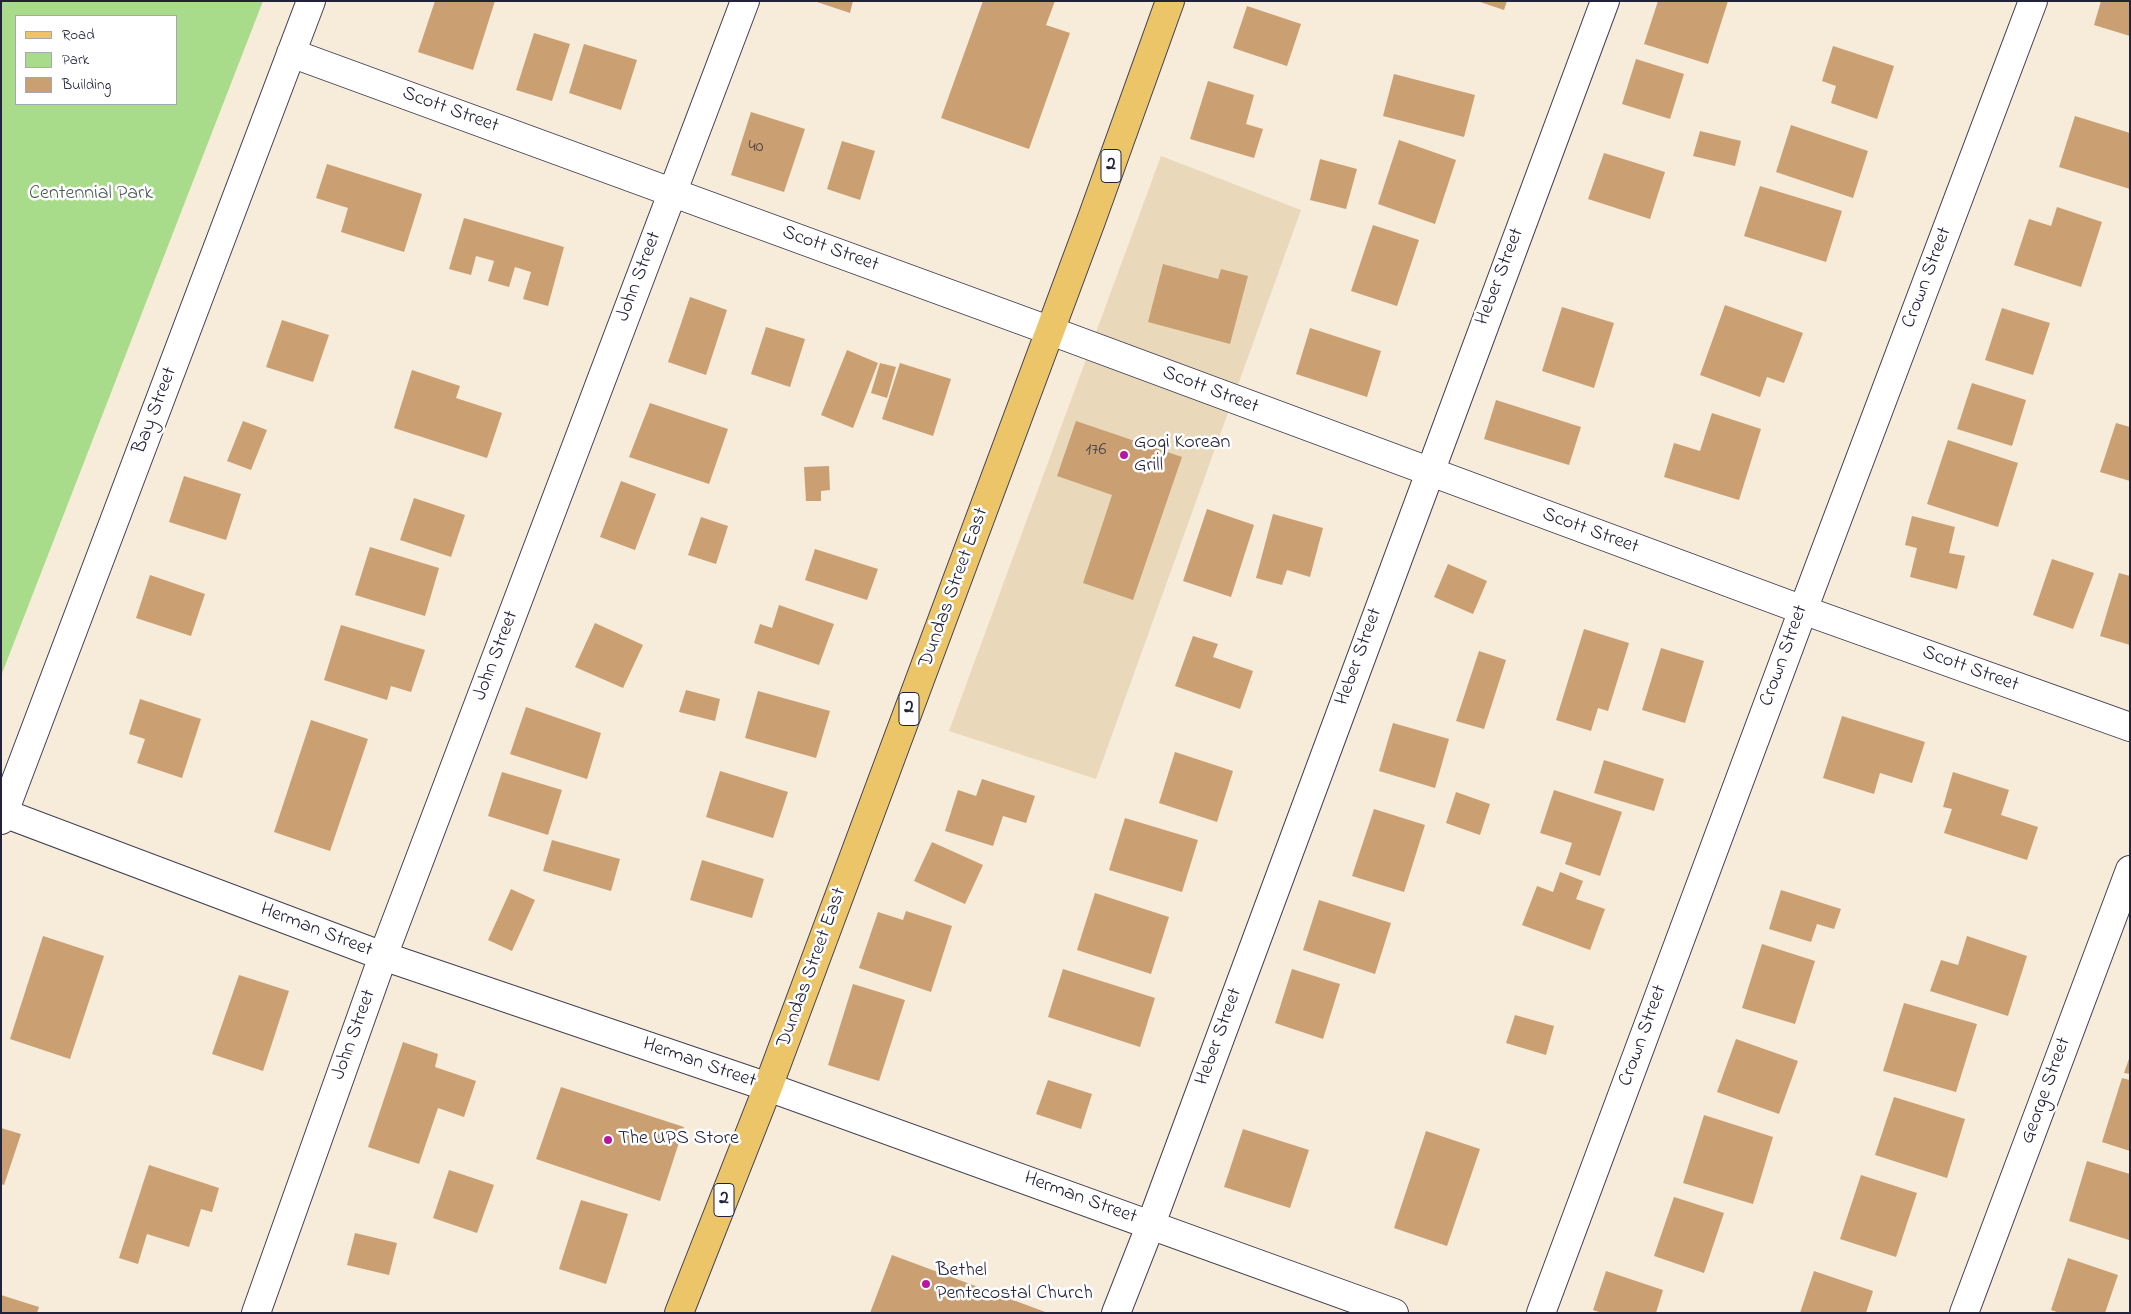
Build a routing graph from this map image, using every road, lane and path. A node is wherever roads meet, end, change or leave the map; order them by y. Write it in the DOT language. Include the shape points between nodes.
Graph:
graph roads {
  1 [pos="310,1"];
  2 [pos="745,1"];
  3 [pos="1170,1"];
  4 [pos="1604,1"];
  5 [pos="2033,1"];
  6 [pos="291,53"];
  7 [pos="672,192"];
  8 [pos="1051,331"];
  9 [pos="1428,472"];
  10 [pos="1802,610"];
  11 [pos="2130,727"];
  12 [pos="2,815"];
  13 [pos="2130,870"];
  14 [pos="384,956"];
  15 [pos="768,1087"];
  16 [pos="1151,1224"];
  17 [pos="256,1313"];
  18 [pos="679,1313"];
  19 [pos="1116,1313"];
  20 [pos="1394,1313"];
  21 [pos="1541,1313"];
  22 [pos="1964,1313"];
  1 -- 6 [label="street, Bay Street"];
  2 -- 7 [label="street, John Street"];
  3 -- 8 [label="main road, Dundas Street East / 2"];
  4 -- 9 [label="street, Heber Street"];
  5 -- 10 [label="street, Crown Street"];
  6 -- 7 [label="street, Scott Street"];
  6 -- 12 [label="street, Bay Street"];
  7 -- 8 [label="street, Scott Street"];
  7 -- 14 [label="street, John Street"];
  8 -- 9 [label="street, Scott Street"];
  8 -- 15 [label="main road, Dundas Street East / 2"];
  9 -- 10 [label="street, Scott Street"];
  9 -- 16 [label="street, Heber Street"];
  10 -- 11 [label="street, Scott Street"];
  10 -- 21 [label="street, Crown Street"];
  12 -- 14 [label="street, Herman Street"];
  13 -- 22 [label="street, George Street"];
  14 -- 15 [label="street, Herman Street"];
  14 -- 17 [label="street, John Street"];
  15 -- 16 [label="street, Herman Street"];
  15 -- 18 [label="main road, Dundas Street East / 2"];
  16 -- 19 [label="street, Heber Street"];
  16 -- 20 [label="street, Herman Street"];
}
